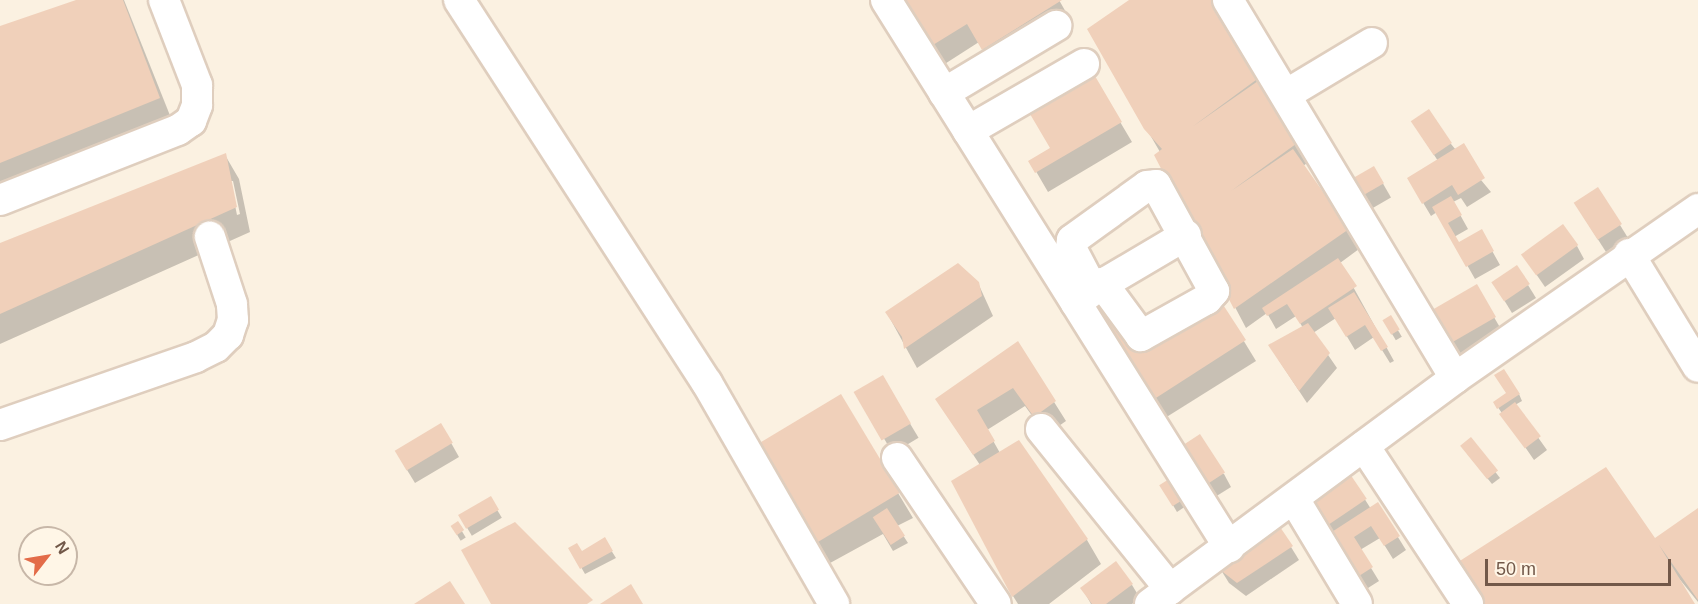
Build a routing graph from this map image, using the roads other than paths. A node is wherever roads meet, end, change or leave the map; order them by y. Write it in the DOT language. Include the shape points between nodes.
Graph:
graph roads {
  1 [pos="164,0"];
  2 [pos="459,0"];
  3 [pos="886,0"];
  4 [pos="1228,0"];
  5 [pos="1056,26"];
  6 [pos="1372,43"];
  7 [pos="1084,64"];
  8 [pos="944,93"];
  9 [pos="1287,94"];
  10 [pos="968,131"];
  11 [pos="0,200"];
  12 [pos="1698,209"];
  13 [pos="1186,235"];
  14 [pos="210,237"];
  15 [pos="1629,254"];
  16 [pos="1090,292"];
  17 [pos="1698,367"];
  18 [pos="1455,378"];
  19 [pos="0,425"];
  20 [pos="1041,429"];
  21 [pos="1364,447"];
  22 [pos="897,458"];
  23 [pos="1293,499"];
  24 [pos="1229,547"];
  25 [pos="1160,597"];
  26 [pos="834,604"];
  27 [pos="996,604"];
  28 [pos="1357,604"];
  29 [pos="1468,604"];
  1 -- 11 [label="street" via="197,85 197,105 191,121 178,130"];
  2 -- 26 [label="street" via="707,383"];
  3 -- 8 [label="street"];
  4 -- 9 [label="street"];
  5 -- 8 [label="street"];
  6 -- 9 [label="street"];
  7 -- 10 [label="street"];
  8 -- 10 [label="street"];
  9 -- 18 [label="street"];
  10 -- 16 [label="street"];
  12 -- 15 [label="street"];
  13 -- 16 [label="street"];
  13 -- 16 [label="street" via="1156,185 1147,186 1071,240"];
  13 -- 16 [label="street" via="1215,285 1207,299 1142,336"];
  14 -- 19 [label="street" via="232,304 228,334 216,347"];
  15 -- 17 [label="street"];
  15 -- 18 [label="street"];
  16 -- 24 [label="street"];
  18 -- 21 [label="street"];
  20 -- 25 [label="street"];
  21 -- 23 [label="street"];
  21 -- 29 [label="street"];
  22 -- 27 [label="street"];
  23 -- 24 [label="street"];
  23 -- 28 [label="street"];
  24 -- 25 [label="street"];
}
